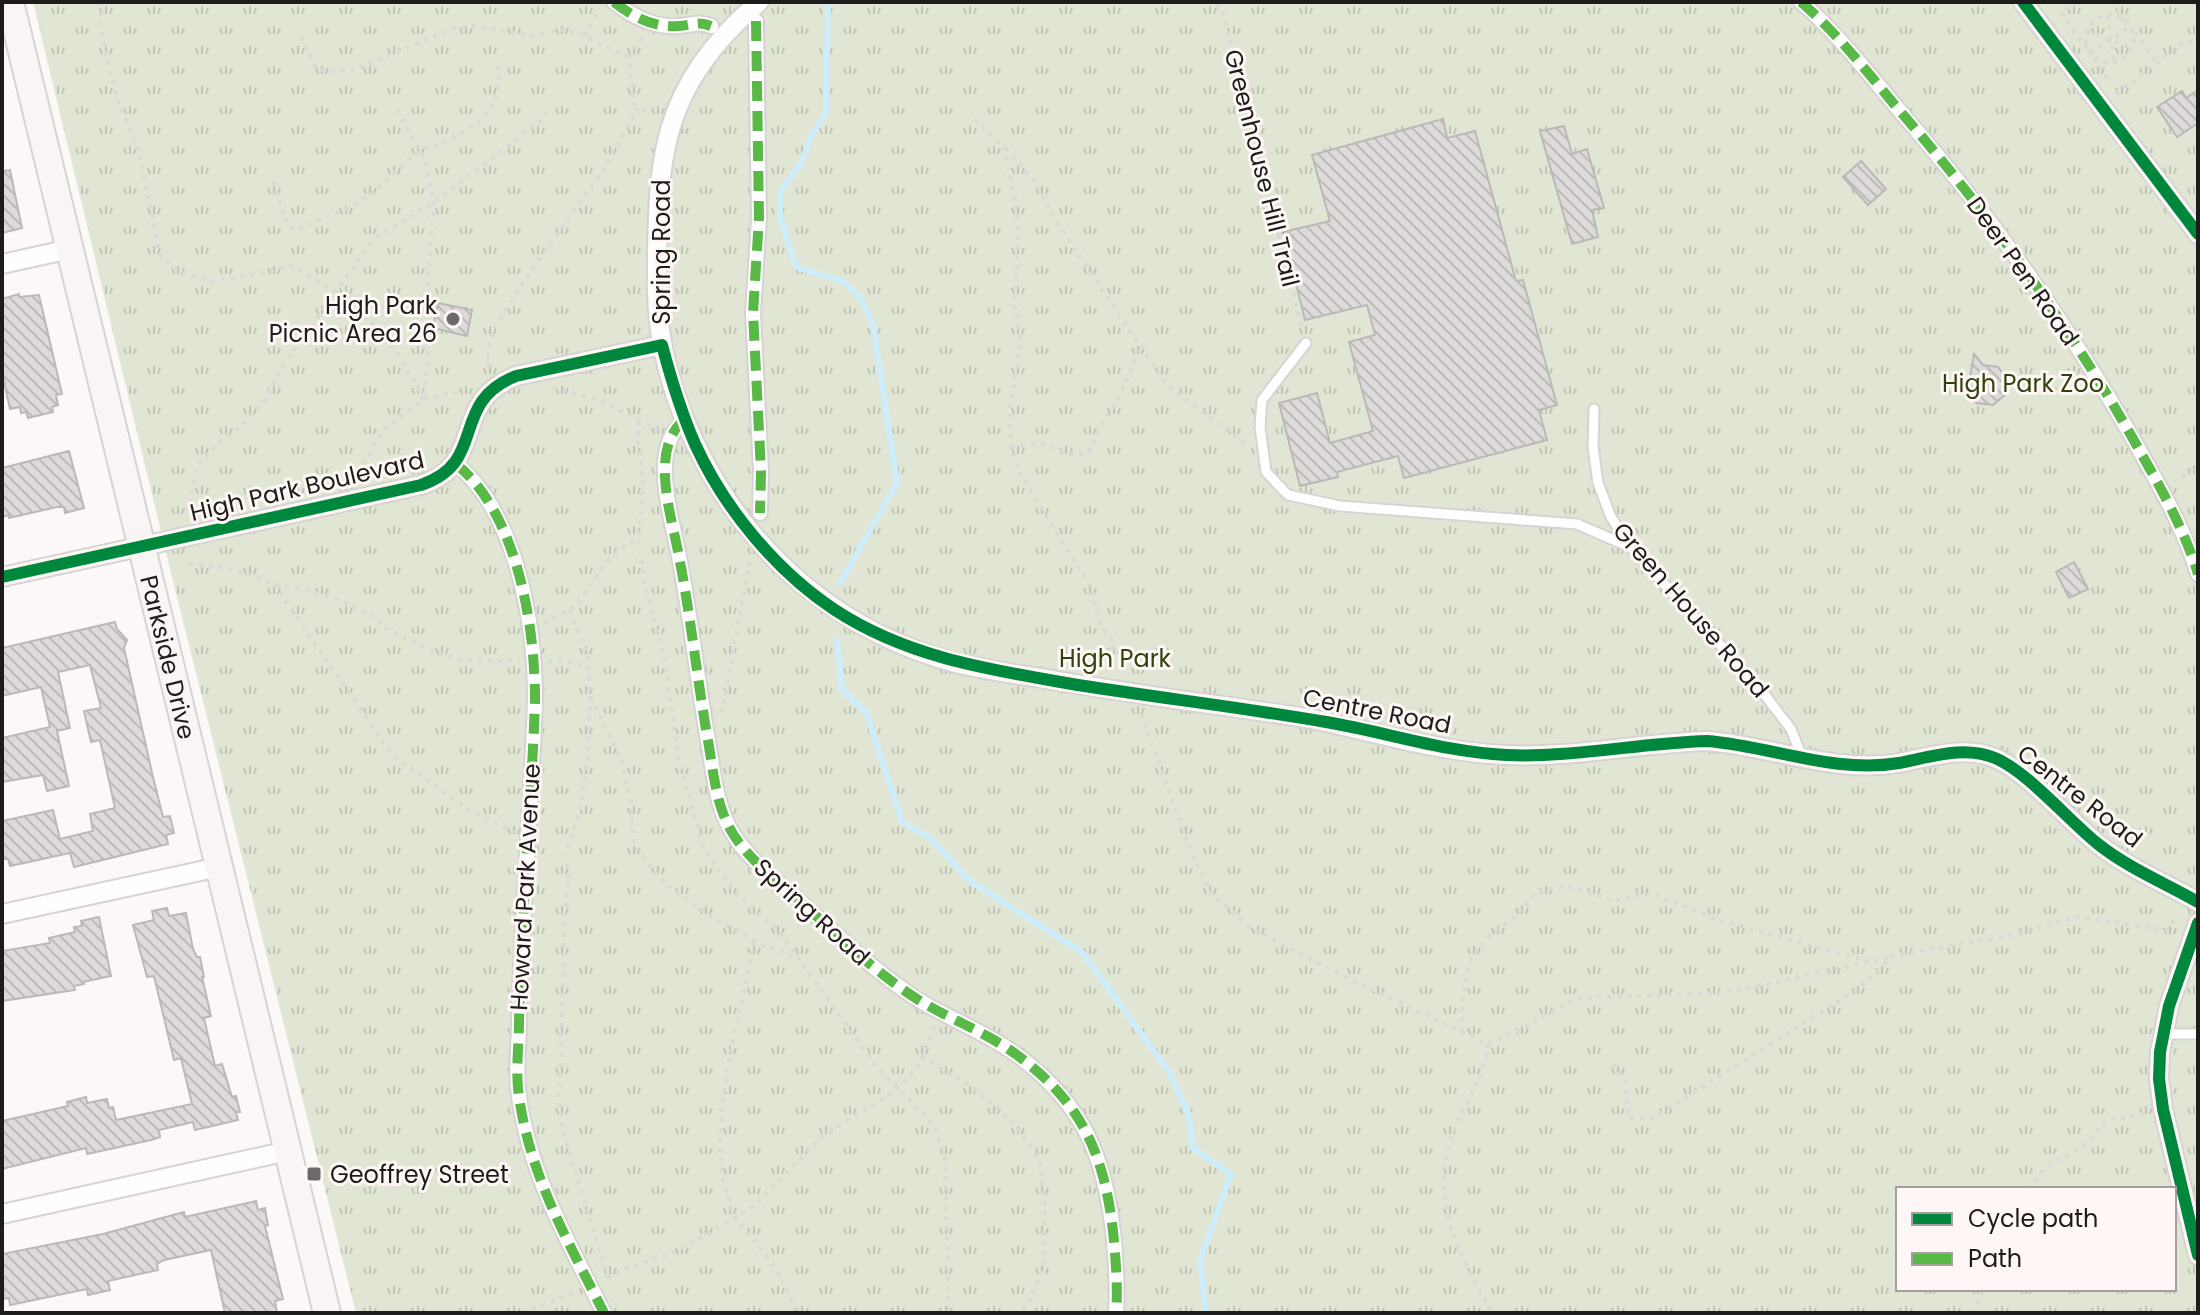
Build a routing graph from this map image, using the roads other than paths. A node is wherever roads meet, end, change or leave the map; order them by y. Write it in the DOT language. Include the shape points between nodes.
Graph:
graph roads {
  1 [pos="10,2"];
  2 [pos="614,2"];
  3 [pos="1801,2"];
  4 [pos="2023,2"];
  5 [pos="757,11"];
  6 [pos="719,30"];
  7 [pos="2198,234"];
  8 [pos="70,249"];
  9 [pos="2,264"];
  10 [pos="1306,343"];
  11 [pos="662,345"];
  12 [pos="1594,409"];
  13 [pos="685,419"];
  14 [pos="456,464"];
  15 [pos="760,513"];
  16 [pos="142,547"];
  17 [pos="1630,547"];
  18 [pos="2198,574"];
  19 [pos="2,577"];
  20 [pos="1802,757"];
  21 [pos="219,867"];
  22 [pos="2198,902"];
  23 [pos="2,914"];
  24 [pos="2198,923"];
  25 [pos="2164,1034"];
  26 [pos="2198,1034"];
  27 [pos="288,1151"];
  28 [pos="2,1214"];
  29 [pos="2198,1255"];
  30 [pos="327,1313"];
  31 [pos="604,1313"];
  32 [pos="1116,1313"];
  1 -- 8 [label="main road, Parkside Drive"];
  2 -- 6 [label="street" via="653,24 699,22"];
  3 -- 18 [label="street, Deer Pen Road" via="1938,155 2063,324 2162,491"];
  4 -- 7 [label="street"];
  5 -- 6 [label="street"];
  5 -- 15 [label="street" via="759,218 753,313"];
  6 -- 11 [label="street, Spring Road" via="685,89 663,153 656,303"];
  8 -- 9 [label="street"];
  8 -- 16 [label="main road, Parkside Drive"];
  10 -- 17 [label="lane" via="1262,400 1266,472 1288,495 1340,506 1577,524"];
  11 -- 13 [label="street, Centre Road"];
  11 -- 14 [label="street, High Park Boulevard" via="503,381 479,402"];
  12 -- 17 [label="lane, Green House Road" via="1598,483"];
  13 -- 20 [label="street, Centre Road" via="734,511 782,566 835,610 896,642 954,662 1330,722 1472,752 1538,756 1707,741"];
  13 -- 32 [label="street, Spring Road" via="667,440 664,478 713,778 724,816 738,843 841,942 900,987 1016,1054 1048,1080 1084,1124 1104,1173 1111,1212"];
  14 -- 16 [label="street, High Park Boulevard" via="421,485"];
  14 -- 31 [label="street, Howard Park Avenue" via="487,499 505,536 530,632 535,698 518,1084 525,1137 541,1183"];
  16 -- 19 [label="street, High Park Boulevard"];
  16 -- 21 [label="main road, Parkside Drive"];
  17 -- 20 [label="lane, Green House Road" via="1758,686 1791,729"];
  20 -- 22 [label="street, Centre Road" via="1871,766 1966,752 1996,759 2017,771 2100,845"];
  21 -- 23 [label="street"];
  21 -- 27 [label="main road, Parkside Drive"];
  24 -- 25 [label="street"];
  25 -- 26 [label="lane"];
  25 -- 29 [label="street" via="2159,1079 2163,1109"];
  27 -- 28 [label="street"];
  27 -- 30 [label="main road, Parkside Drive"];
}
